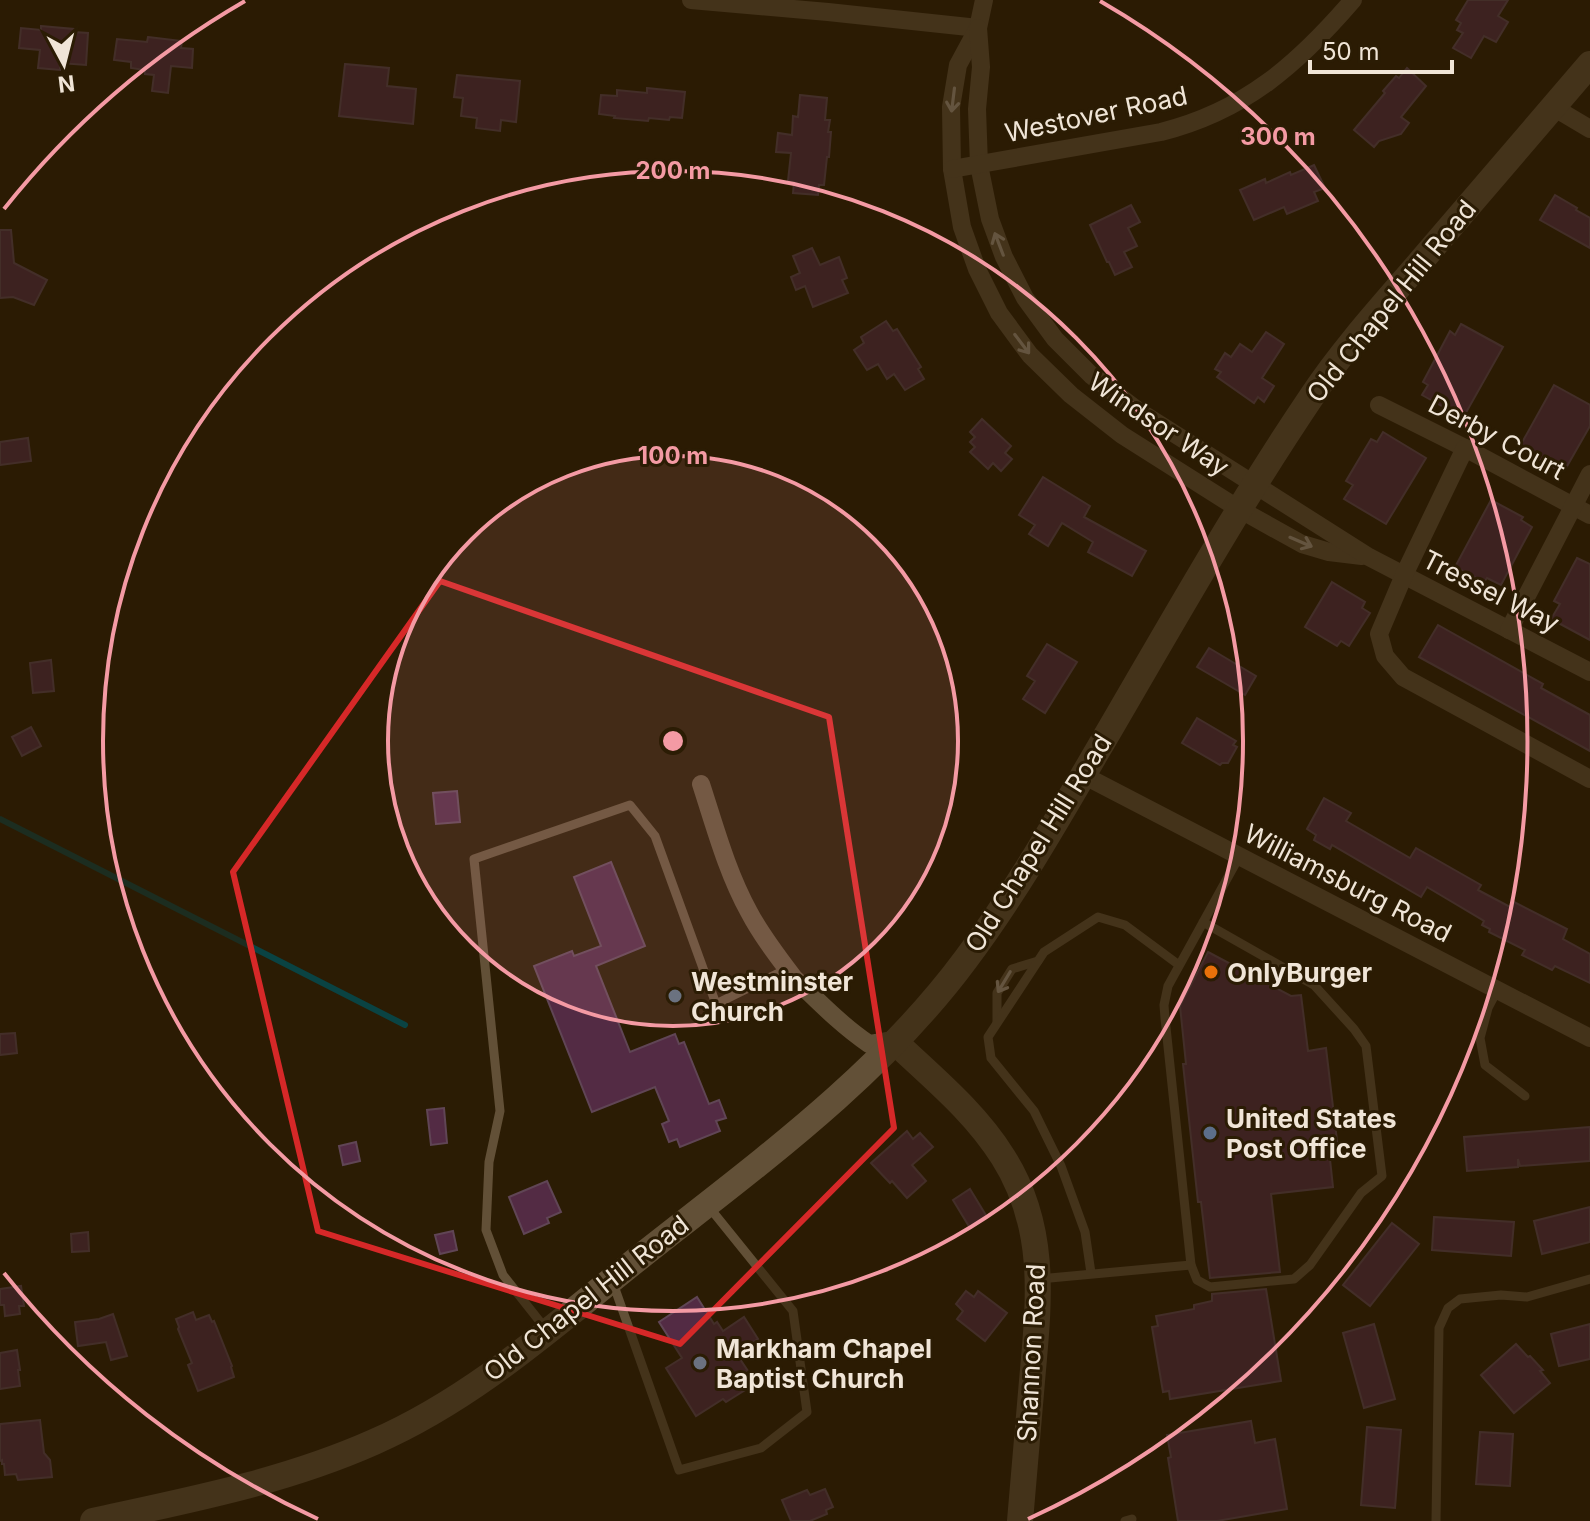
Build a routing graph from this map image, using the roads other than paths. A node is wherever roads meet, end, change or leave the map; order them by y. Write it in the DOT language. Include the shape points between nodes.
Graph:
graph roads {
  1 [pos="691,0"];
  2 [pos="984,0"];
  3 [pos="1353,0"];
  4 [pos="978,28"];
  5 [pos="1590,64"];
  6 [pos="1553,107"];
  7 [pos="1590,129"];
  8 [pos="979,165"];
  9 [pos="952,169"];
  10 [pos="1379,405"];
  11 [pos="1465,448"];
  12 [pos="1590,474"];
  13 [pos="1254,485"];
  14 [pos="1239,509"];
  15 [pos="1582,511"];
  16 [pos="1369,557"];
  17 [pos="1404,575"];
  18 [pos="1509,630"];
  19 [pos="1590,672"];
  20 [pos="1083,775"];
  21 [pos="1590,779"];
  22 [pos="701,784"];
  23 [pos="1239,857"];
  24 [pos="1203,922"];
  25 [pos="1038,961"];
  26 [pos="1179,965"];
  27 [pos="787,969"];
  28 [pos="1498,989"];
  29 [pos="997,1023"];
  30 [pos="1590,1038"];
  31 [pos="895,1042"];
  32 [pos="1525,1096"];
  33 [pos="707,1204"];
  34 [pos="1191,1265"];
  35 [pos="1091,1273"];
  36 [pos="1039,1279"];
  37 [pos="1590,1279"];
  38 [pos="612,1280"];
  39 [pos="548,1331"];
  40 [pos="93,1521"];
  41 [pos="1020,1521"];
  42 [pos="1436,1521"];
  1 -- 4 [label="street"];
  2 -- 4 [label="street, Windsor Way"];
  3 -- 8 [label="street, Westover Road" via="1286,69 1219,113 1161,132"];
  4 -- 8 [label="street, Windsor Way"];
  4 -- 9 [label="street, Windsor Way, one-way" via="958,65 951,107"];
  5 -- 6 [label="street, Old Chapel Hill Road"];
  6 -- 7 [label="street"];
  6 -- 13 [label="street, Old Chapel Hill Road" via="1356,337"];
  8 -- 9 [label="street, Westover Road"];
  13 -- 8 [label="street, Windsor Way, one-way" via="1137,410 1055,339 1004,257"];
  9 -- 14 [label="street, Windsor Way, one-way" via="962,227 977,269 999,313 1030,355 1122,435"];
  10 -- 11 [label="street, Derby Court"];
  11 -- 15 [label="street, Derby Court"];
  11 -- 17 [label="street"];
  12 -- 15 [label="street"];
  13 -- 14 [label="street, Old Chapel Hill Road"];
  13 -- 16 [label="street, Tressel Way"];
  14 -- 16 [label="street, Tressel Way, one-way" via="1302,544"];
  14 -- 20 [label="street, Old Chapel Hill Road"];
  15 -- 18 [label="street"];
  16 -- 17 [label="street, Tressel Way"];
  17 -- 18 [label="street, Tressel Way"];
  17 -- 21 [label="street" via="1379,634 1385,656 1403,677"];
  18 -- 19 [label="street, Tressel Way"];
  20 -- 23 [label="street, Williamsburg Road"];
  20 -- 31 [label="street, Old Chapel Hill Road" via="1011,896 963,963"];
  22 -- 27 [label="street" via="749,912"];
  23 -- 24 [label="lane"];
  23 -- 28 [label="street, Williamsburg Road"];
  24 -- 26 [label="lane"];
  24 -- 34 [label="lane" via="1314,985 1360,1037 1366,1046 1382,1176 1361,1193 1310,1265 1294,1279 1210,1287 1197,1280"];
  25 -- 26 [label="lane" via="1098,917 1125,925"];
  25 -- 29 [label="lane"];
  25 -- 29 [label="lane, one-way" via="1012,969 997,993"];
  26 -- 34 [label="lane" via="1164,1005"];
  27 -- 31 [label="street" via="869,1044"];
  27 -- 39 [label="lane" via="716,1004 655,836 630,805 474,859 500,1111 489,1162 486,1230 503,1275"];
  28 -- 30 [label="street, Williamsburg Road"];
  28 -- 32 [label="lane" via="1480,1038 1485,1065"];
  29 -- 35 [label="lane" via="988,1037 991,1058 1034,1111 1061,1166 1085,1232"];
  31 -- 33 [label="street, Old Chapel Hill Road" via="800,1131"];
  31 -- 36 [label="street, Shannon Road" via="962,1105 1004,1157 1024,1201"];
  33 -- 38 [label="street, Old Chapel Hill Road"];
  33 -- 38 [label="lane" via="793,1311 807,1412 761,1448 679,1470"];
  34 -- 35 [label="lane"];
  35 -- 36 [label="lane"];
  36 -- 41 [label="street, Shannon Road"];
  37 -- 42 [label="lane" via="1527,1297 1460,1299 1448,1308 1439,1328"];
  38 -- 39 [label="street, Old Chapel Hill Road"];
  39 -- 40 [label="street, Old Chapel Hill Road" via="467,1390 376,1441 303,1471"];
}
